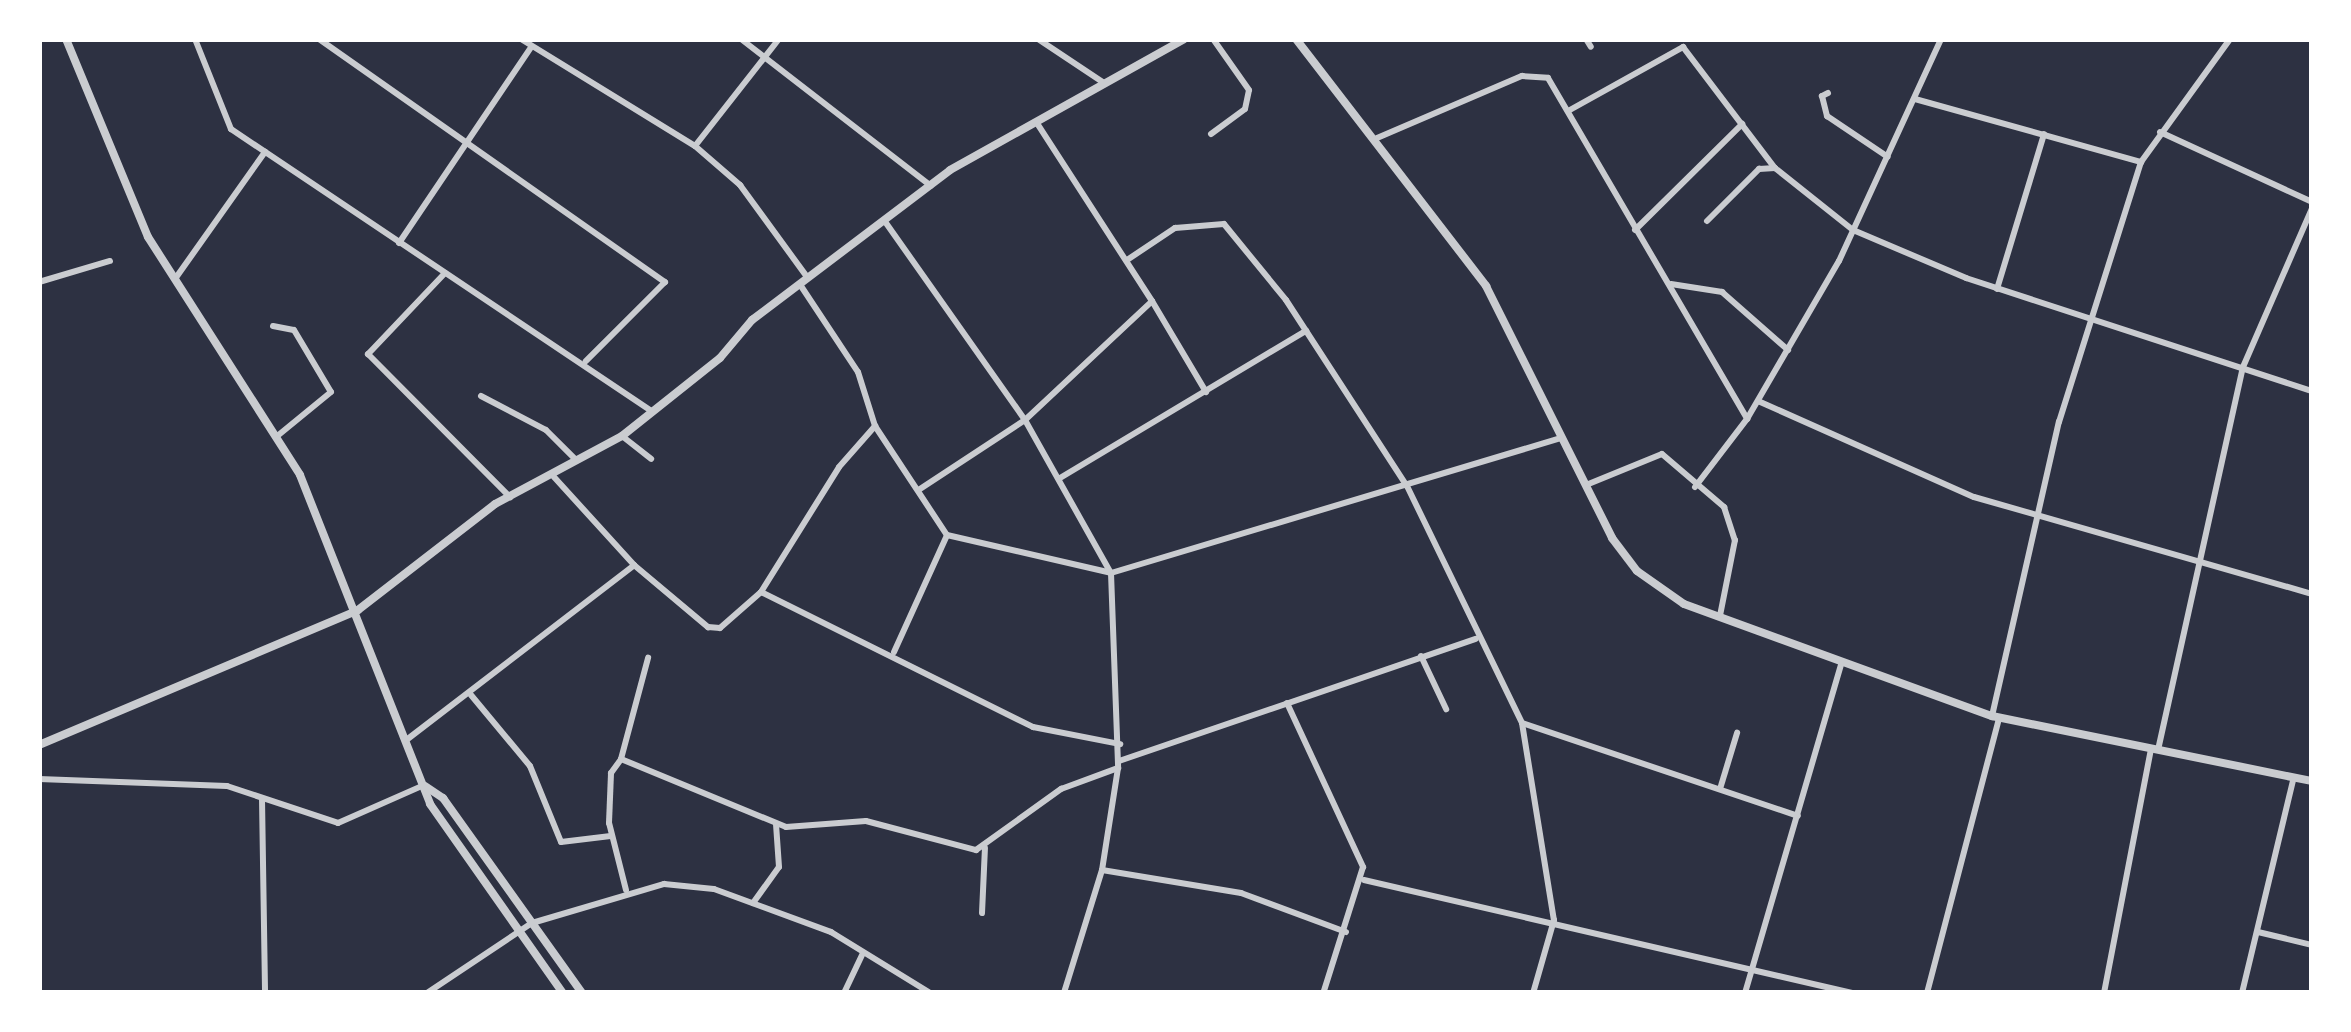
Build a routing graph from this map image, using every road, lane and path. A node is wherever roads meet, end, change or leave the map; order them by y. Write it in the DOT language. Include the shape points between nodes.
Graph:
graph roads {
  1 [pos="66,39"];
  2 [pos="195,39"];
  3 [pos="319,39"];
  4 [pos="521,39"];
  5 [pos="741,39"];
  6 [pos="779,39"];
  7 [pos="1038,39"];
  8 [pos="1184,39"];
  9 [pos="1213,39"];
  10 [pos="1296,39"];
  11 [pos="1941,39"];
  12 [pos="2230,39"];
  13 [pos="1049,42"];
  14 [pos="1680,43"];
  15 [pos="532,46"];
  16 [pos="766,57"];
  17 [pos="1104,83"];
  18 [pos="1828,92"];
  19 [pos="1916,99"];
  20 [pos="1568,111"];
  21 [pos="1036,122"];
  22 [pos="1742,124"];
  23 [pos="2160,132"];
  24 [pos="1210,134"];
  25 [pos="2044,134"];
  26 [pos="1377,138"];
  27 [pos="466,142"];
  28 [pos="695,146"];
  29 [pos="265,152"];
  30 [pos="1888,157"];
  31 [pos="2141,162"];
  32 [pos="1775,168"];
  33 [pos="931,186"];
  34 [pos="2312,205"];
  35 [pos="1707,221"];
  36 [pos="886,223"];
  37 [pos="1635,230"];
  38 [pos="1853,230"];
  39 [pos="398,243"];
  40 [pos="1127,260"];
  41 [pos="110,261"];
  42 [pos="446,272"];
  43 [pos="175,279"];
  44 [pos="39,282"];
  45 [pos="805,283"];
  46 [pos="1669,284"];
  47 [pos="1997,289"];
  48 [pos="1152,301"];
  49 [pos="2094,322"];
  50 [pos="273,326"];
  51 [pos="1306,332"];
  52 [pos="1788,350"];
  53 [pos="586,361"];
  54 [pos="2243,367"];
  55 [pos="2312,391"];
  56 [pos="1206,392"];
  57 [pos="481,396"];
  58 [pos="1758,401"];
  59 [pos="653,412"];
  60 [pos="1747,419"];
  61 [pos="1025,420"];
  62 [pos="875,426"];
  63 [pos="622,436"];
  64 [pos="276,437"];
  65 [pos="1562,438"];
  66 [pos="651,459"];
  67 [pos="578,462"];
  68 [pos="554,476"];
  69 [pos="1060,478"];
  70 [pos="1586,485"];
  71 [pos="1407,486"];
  72 [pos="1695,487"];
  73 [pos="920,489"];
  74 [pos="510,497"];
  75 [pos="2036,518"];
  76 [pos="947,535"];
  77 [pos="2199,558"];
  78 [pos="634,566"];
  79 [pos="1111,573"];
  80 [pos="761,592"];
  81 [pos="2312,595"];
  82 [pos="358,610"];
  83 [pos="1720,616"];
  84 [pos="1476,639"];
  85 [pos="894,652"];
  86 [pos="1421,656"];
  87 [pos="648,658"];
  88 [pos="1842,661"];
  89 [pos="471,695"];
  90 [pos="1287,703"];
  91 [pos="1446,710"];
  92 [pos="1995,716"];
  93 [pos="1522,723"];
  94 [pos="1737,733"];
  95 [pos="402,743"];
  96 [pos="1120,744"];
  97 [pos="39,745"];
  98 [pos="2155,749"];
  99 [pos="621,759"];
  100 [pos="1119,764"];
  101 [pos="2294,777"];
  102 [pos="39,779"];
  103 [pos="2312,781"];
  104 [pos="423,785"];
  105 [pos="1720,789"];
  106 [pos="262,799"];
  107 [pos="1798,816"];
  108 [pos="776,824"];
  109 [pos="611,836"];
  110 [pos="985,848"];
  111 [pos="1102,870"];
  112 [pos="1364,880"];
  113 [pos="626,890"];
  114 [pos="754,903"];
  115 [pos="982,913"];
  116 [pos="1553,920"];
  117 [pos="532,923"];
  118 [pos="519,932"];
  119 [pos="1346,932"];
  120 [pos="2258,932"];
  121 [pos="2312,945"];
  122 [pos="863,952"];
  123 [pos="1753,968"];
  124 [pos="1326,992"];
  125 [pos="265,993"];
  126 [pos="427,993"];
  127 [pos="563,993"];
  128 [pos="582,993"];
  129 [pos="844,993"];
  130 [pos="930,993"];
  131 [pos="1064,993"];
  132 [pos="1533,993"];
  133 [pos="1745,993"];
  134 [pos="1852,993"];
  135 [pos="1928,993"];
  136 [pos="2104,993"];
  137 [pos="2242,993"];
  1 -- 43 [label="street" via="115,171"];
  2 -- 29 [label="street" via="231,129"];
  3 -- 27 [label="street"];
  4 -- 15 [label="street"];
  5 -- 16 [label="street"];
  6 -- 16 [label="street"];
  7 -- 13 [label="street"];
  8 -- 17 [label="street"];
  9 -- 24 [label="street" via="1249,90 1245,109"];
  10 -- 26 [label="street"];
  11 -- 19 [label="street"];
  12 -- 23 [label="street"];
  13 -- 17 [label="street"];
  14 -- 20 [label="street"];
  14 -- 22 [label="street"];
  15 -- 27 [label="street"];
  15 -- 28 [label="street"];
  16 -- 28 [label="street"];
  16 -- 33 [label="street"];
  17 -- 21 [label="street"];
  18 -- 30 [label="street" via="1827,116"];
  19 -- 25 [label="street"];
  19 -- 30 [label="street"];
  20 -- 26 [label="street" via="1538,72"];
  20 -- 37 [label="street"];
  21 -- 33 [label="street"];
  21 -- 40 [label="street"];
  22 -- 32 [label="street"];
  22 -- 37 [label="street"];
  23 -- 31 [label="street"];
  23 -- 34 [label="street"];
  25 -- 31 [label="street"];
  25 -- 47 [label="street"];
  26 -- 65 [label="street" via="1486,286"];
  27 -- 39 [label="street"];
  27 -- 53 [label="street" via="665,282"];
  28 -- 45 [label="street" via="740,185"];
  29 -- 39 [label="street"];
  29 -- 43 [label="street"];
  30 -- 38 [label="street"];
  31 -- 49 [label="street"];
  32 -- 35 [label="street" via="1759,169"];
  32 -- 38 [label="street"];
  33 -- 36 [label="street"];
  34 -- 54 [label="street"];
  36 -- 45 [label="street"];
  36 -- 61 [label="street"];
  37 -- 46 [label="street"];
  38 -- 47 [label="street"];
  38 -- 52 [label="street"];
  39 -- 42 [label="street"];
  40 -- 48 [label="street"];
  40 -- 51 [label="street" via="1175,228 1224,224"];
  41 -- 44 [label="street"];
  42 -- 53 [label="street"];
  42 -- 74 [label="street" via="368,354"];
  43 -- 64 [label="street"];
  45 -- 59 [label="street"];
  45 -- 62 [label="street" via="858,372"];
  46 -- 52 [label="street" via="1722,292"];
  46 -- 60 [label="street"];
  47 -- 49 [label="street"];
  48 -- 56 [label="street"];
  48 -- 61 [label="street"];
  49 -- 54 [label="street"];
  49 -- 75 [label="street"];
  50 -- 64 [label="street" via="294,330 331,392"];
  51 -- 56 [label="street"];
  51 -- 71 [label="street"];
  52 -- 58 [label="street"];
  53 -- 59 [label="street"];
  54 -- 55 [label="street"];
  54 -- 77 [label="street"];
  56 -- 69 [label="street"];
  57 -- 67 [label="street" via="546,430"];
  58 -- 60 [label="street"];
  58 -- 75 [label="street"];
  59 -- 63 [label="street"];
  60 -- 72 [label="street"];
  61 -- 69 [label="street"];
  61 -- 73 [label="street"];
  62 -- 73 [label="street"];
  62 -- 80 [label="street" via="839,467"];
  63 -- 66 [label="street"];
  63 -- 67 [label="street"];
  64 -- 82 [label="street"];
  65 -- 70 [label="street"];
  65 -- 71 [label="street"];
  67 -- 68 [label="street"];
  68 -- 74 [label="street"];
  68 -- 78 [label="street"];
  69 -- 79 [label="street"];
  70 -- 72 [label="street" via="1662,454"];
  70 -- 83 [label="street" via="1637,571"];
  71 -- 79 [label="street"];
  71 -- 84 [label="street"];
  72 -- 83 [label="street" via="1735,527"];
  73 -- 76 [label="street"];
  74 -- 82 [label="street"];
  75 -- 77 [label="street"];
  75 -- 92 [label="street"];
  76 -- 79 [label="street"];
  76 -- 85 [label="street"];
  77 -- 81 [label="street"];
  77 -- 98 [label="street"];
  78 -- 80 [label="street" via="708,627 731,624"];
  78 -- 89 [label="street"];
  79 -- 96 [label="street"];
  80 -- 85 [label="street"];
  82 -- 95 [label="street"];
  82 -- 97 [label="street"];
  83 -- 88 [label="street"];
  84 -- 86 [label="street"];
  84 -- 93 [label="street"];
  85 -- 96 [label="street" via="1034,727"];
  86 -- 90 [label="street"];
  86 -- 91 [label="street"];
  87 -- 99 [label="street"];
  88 -- 92 [label="street"];
  88 -- 107 [label="street"];
  89 -- 95 [label="street"];
  89 -- 109 [label="street" via="530,766 561,842"];
  90 -- 100 [label="street"];
  90 -- 112 [label="street"];
  92 -- 98 [label="street"];
  92 -- 135 [label="street"];
  93 -- 105 [label="street"];
  93 -- 116 [label="street"];
  94 -- 105 [label="street"];
  95 -- 104 [label="street"];
  96 -- 100 [label="street"];
  98 -- 101 [label="street"];
  98 -- 136 [label="street"];
  99 -- 108 [label="street"];
  99 -- 109 [label="street" via="610,772"];
  100 -- 110 [label="street" via="1061,789"];
  100 -- 111 [label="street"];
  101 -- 103 [label="street"];
  101 -- 120 [label="street"];
  102 -- 106 [label="street" via="182,781"];
  104 -- 106 [label="street" via="338,823"];
  104 -- 117 [label="street" via="442,798"];
  104 -- 118 [label="street"];
  105 -- 107 [label="street"];
  106 -- 125 [label="street"];
  107 -- 123 [label="street"];
  108 -- 110 [label="street" via="866,820"];
  108 -- 114 [label="street" via="778,867"];
  109 -- 113 [label="street"];
  110 -- 115 [label="street"];
  111 -- 119 [label="street" via="1240,892"];
  111 -- 131 [label="street"];
  112 -- 116 [label="street"];
  112 -- 119 [label="street"];
  113 -- 114 [label="street" via="691,886"];
  113 -- 117 [label="street"];
  114 -- 122 [label="street"];
  116 -- 123 [label="street"];
  116 -- 132 [label="street"];
  117 -- 118 [label="street"];
  117 -- 128 [label="street"];
  118 -- 126 [label="street"];
  118 -- 127 [label="street"];
  119 -- 124 [label="street"];
  120 -- 121 [label="street"];
  120 -- 137 [label="street"];
  122 -- 129 [label="street"];
  122 -- 130 [label="street"];
  123 -- 133 [label="street"];
  123 -- 134 [label="street"];
}
